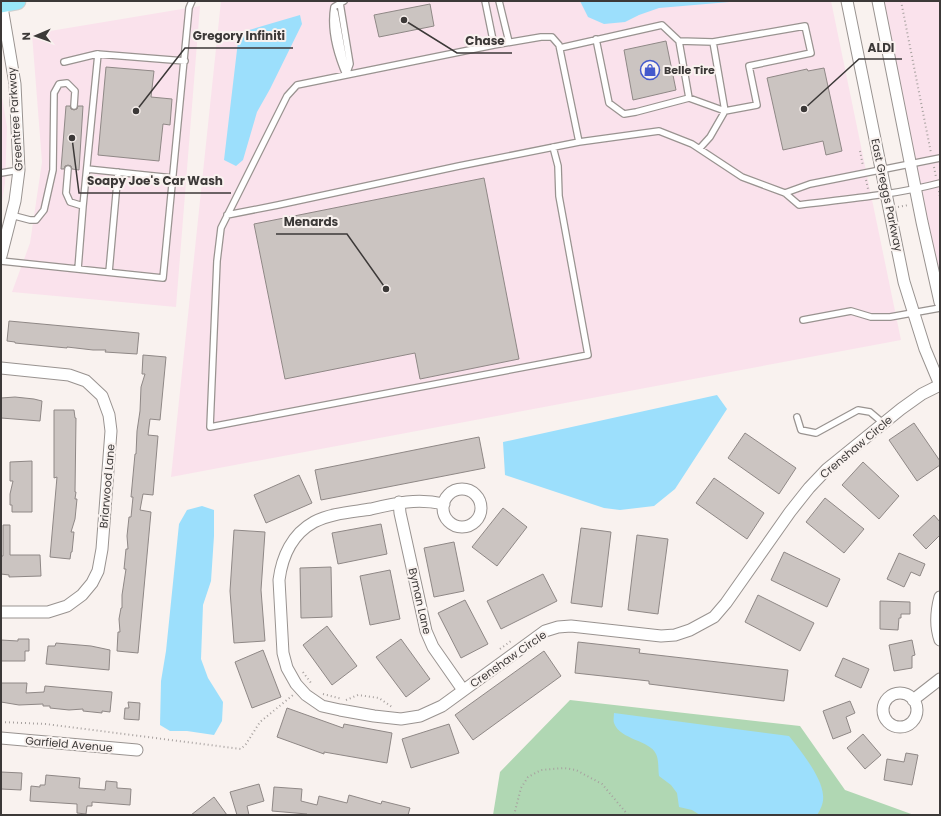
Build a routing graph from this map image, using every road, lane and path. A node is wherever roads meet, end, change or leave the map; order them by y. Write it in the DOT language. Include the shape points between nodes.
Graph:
graph roads {
  1 [pos="186,1"];
  2 [pos="192,1"];
  3 [pos="485,1"];
  4 [pos="499,1"];
  5 [pos="847,1"];
  6 [pos="878,1"];
  7 [pos="901,1"];
  8 [pos="342,2"];
  9 [pos="5,3"];
  10 [pos="189,8"];
  11 [pos="596,39"];
  12 [pos="679,41"];
  13 [pos="509,42"];
  14 [pos="713,42"];
  15 [pos="494,45"];
  16 [pos="560,48"];
  17 [pos="98,54"];
  18 [pos="185,61"];
  19 [pos="64,62"];
  20 [pos="346,75"];
  21 [pos="689,98"];
  22 [pos="74,106"];
  23 [pos="724,111"];
  24 [pos="579,142"];
  25 [pos="554,147"];
  26 [pos="700,148"];
  27 [pos="940,158"];
  28 [pos="932,160"];
  29 [pos="911,164"];
  30 [pos="87,168"];
  31 [pos="68,169"];
  32 [pos="882,169"];
  33 [pos="20,170"];
  34 [pos="118,172"];
  35 [pos="1,173"];
  36 [pos="173,178"];
  37 [pos="939,183"];
  38 [pos="916,189"];
  39 [pos="785,193"];
  40 [pos="887,195"];
  41 [pos="940,197"];
  42 [pos="918,203"];
  43 [pos="83,206"];
  44 [pos="890,209"];
  45 [pos="226,214"];
  46 [pos="12,215"];
  47 [pos="1,256"];
  48 [pos="1,261"];
  49 [pos="78,269"];
  50 [pos="109,272"];
  51 [pos="940,302"];
  52 [pos="940,308"];
  53 [pos="913,313"];
  54 [pos="803,320"];
  55 [pos="1,368"];
  56 [pos="940,385"];
  57 [pos="797,418"];
  58 [pos="884,424"];
  59 [pos="400,502"];
  60 [pos="444,504"];
  61 [pos="940,598"];
  62 [pos="1,612"];
  63 [pos="940,640"];
  64 [pos="299,668"];
  65 [pos="940,680"];
  66 [pos="309,681"];
  67 [pos="312,685"];
  68 [pos="300,689"];
  69 [pos="463,690"];
  70 [pos="320,693"];
  71 [pos="913,700"];
  72 [pos="393,708"];
  73 [pos="1,722"];
  74 [pos="1,738"];
  75 [pos="137,750"];
  76 [pos="514,815"];
  77 [pos="628,815"];
  1 -- 10 [label="lane"];
  2 -- 10 [label="lane"];
  3 -- 15 [label="lane"];
  4 -- 13 [label="lane"];
  5 -- 32 [label="street, East Greggs Parkway"];
  6 -- 29 [label="street"];
  7 -- 28 [label="path"];
  8 -- 20 [label="lane" via="350,64"];
  8 -- 20 [label="lane" via="334,7 332,20 340,60"];
  9 -- 33 [label="street, Greentree Parkway" via="15,84"];
  10 -- 18 [label="lane"];
  11 -- 12 [label="lane" via="662,26"];
  11 -- 16 [label="lane"];
  11 -- 21 [label="lane" via="609,103 624,114"];
  12 -- 14 [label="lane"];
  12 -- 21 [label="lane"];
  13 -- 15 [label="lane"];
  13 -- 16 [label="lane" via="552,37"];
  14 -- 23 [label="lane"];
  14 -- 23 [label="lane" via="805,26 811,53 749,66 757,105"];
  15 -- 20 [label="lane"];
  16 -- 24 [label="lane"];
  17 -- 18 [label="lane"];
  17 -- 19 [label="lane"];
  17 -- 30 [label="lane"];
  18 -- 36 [label="lane"];
  20 -- 45 [label="lane" via="297,85 287,96"];
  21 -- 23 [label="lane"];
  22 -- 46 [label="lane" via="75,91 67,83 59,84 54,93 52,170 44,210 36,220"];
  23 -- 26 [label="lane" via="710,137"];
  24 -- 25 [label="lane"];
  24 -- 26 [label="lane" via="659,131"];
  25 -- 45 [label="lane"];
  25 -- 45 [label="lane" via="558,166 559,196 588,356 210,427 217,261 221,228"];
  26 -- 39 [label="lane" via="742,177"];
  27 -- 28 [label="lane"];
  28 -- 29 [label="lane"];
  28 -- 37 [label="path"];
  29 -- 32 [label="lane"];
  29 -- 38 [label="street"];
  30 -- 34 [label="lane"];
  30 -- 43 [label="lane"];
  31 -- 43 [label="lane" via="66,193 70,202"];
  32 -- 39 [label="lane" via="810,184"];
  32 -- 40 [label="street, East Greggs Parkway"];
  33 -- 35 [label="lane"];
  33 -- 46 [label="street, Greentree Parkway"];
  34 -- 36 [label="lane"];
  34 -- 50 [label="lane"];
  36 -- 50 [label="lane" via="163,278"];
  37 -- 38 [label="lane"];
  37 -- 41 [label="path"];
  38 -- 40 [label="lane"];
  38 -- 42 [label="street"];
  39 -- 40 [label="lane" via="799,205"];
  40 -- 44 [label="street, East Greggs Parkway"];
  42 -- 44 [label="path"];
  42 -- 51 [label="street"];
  43 -- 49 [label="lane"];
  44 -- 53 [label="street, East Greggs Parkway" via="904,282"];
  46 -- 47 [label="street, Greentree Parkway"];
  48 -- 49 [label="lane"];
  49 -- 50 [label="lane"];
  52 -- 53 [label="lane"];
  53 -- 54 [label="lane" via="871,317 851,311"];
  53 -- 56 [label="street, East Greggs Parkway"];
  55 -- 62 [label="street, Briarwood Lane" via="70,375 86,381 102,396 109,415 111,431 102,549 98,571 92,583 82,595 67,606 48,612"];
  56 -- 58 [label="street, Crenshaw Circle" via="922,394"];
  57 -- 58 [label="lane" via="801,430 816,434 858,410 870,412"];
  58 -- 69 [label="street, Crenshaw Circle" via="827,469 809,488 714,617 675,635 661,636 571,626 544,631"];
  59 -- 60 [label="street, Crenshaw Circle" via="415,500"];
  59 -- 68 [label="street, Crenshaw Circle" via="314,522 294,540 285,554 279,580 283,653 287,668"];
  59 -- 69 [label="street, Byman Lane" via="400,513 426,631 433,647"];
  61 -- 63 [label="street" via="936,619"];
  64 -- 66 [label="path"];
  65 -- 71 [label="street"];
  66 -- 67 [label="path"];
  66 -- 68 [label="path"];
  68 -- 69 [label="street, Crenshaw Circle" via="322,706 400,719 420,716 442,706"];
  68 -- 73 [label="path" via="260,722 241,749 46,724"];
  70 -- 72 [label="path" via="347,700 358,695 379,698"];
  74 -- 75 [label="street, Garfield Avenue"];
  76 -- 77 [label="path" via="521,788 528,777 541,770 564,768 576,770 602,784"];
}
